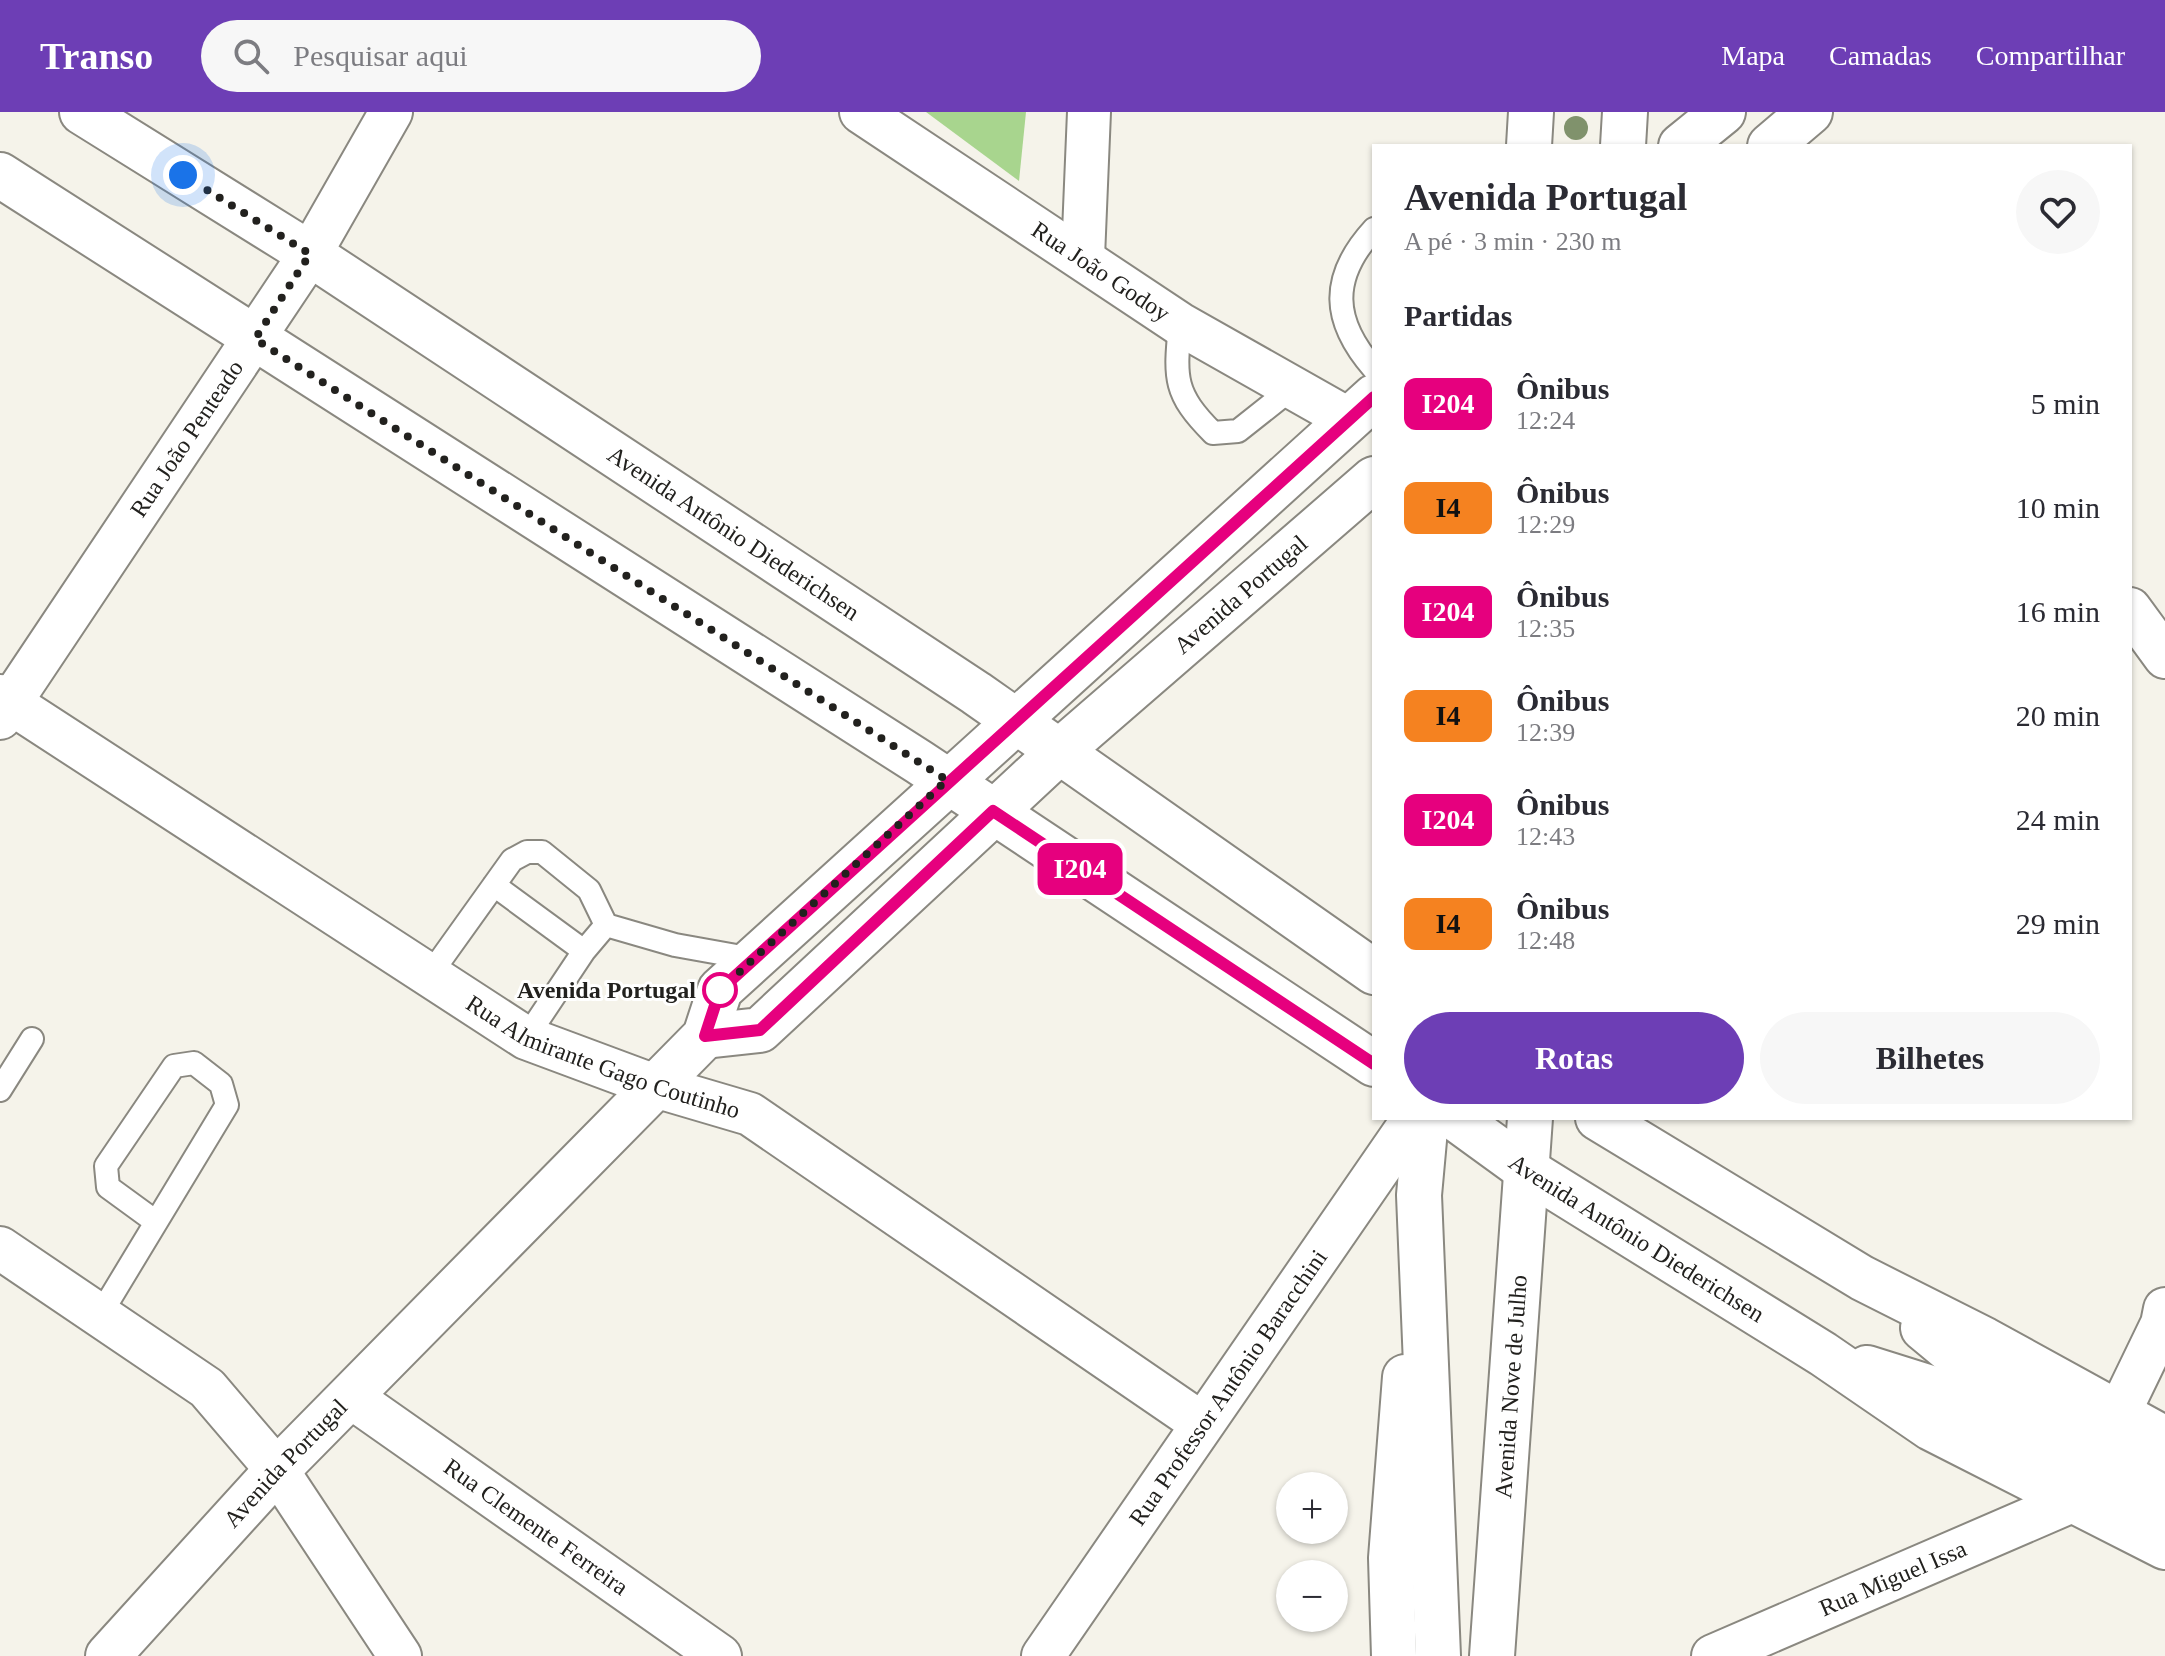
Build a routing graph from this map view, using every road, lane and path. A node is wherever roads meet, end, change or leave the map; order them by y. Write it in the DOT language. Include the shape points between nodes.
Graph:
graph roads {
  1 [pos="82,112"];
  2 [pos="391,112"];
  3 [pos="861,112"];
  4 [pos="1089,112"];
  5 [pos="1531,112"];
  6 [pos="1625,112"];
  7 [pos="1723,112"];
  8 [pos="1529,144"];
  9 [pos="1623,144"];
  10 [pos="1683,144"];
  11 [pos="0,175"];
  12 [pos="1372,231"];
  13 [pos="310,254"];
  14 [pos="1083,257"];
  15 [pos="1180,324"];
  16 [pos="255,339"];
  17 [pos="1372,367"];
  18 [pos="1291,389"];
  19 [pos="1361,408"];
  20 [pos="1372,481"];
  21 [pos="2132,612"];
  22 [pos="2165,657"];
  23 [pos="3,705"];
  24 [pos="1016,720"];
  25 [pos="1059,752"];
  26 [pos="947,780"];
  27 [pos="993,811"];
  28 [pos="494,885"];
  29 [pos="606,925"];
  30 [pos="584,951"];
  31 [pos="753,959"];
  32 [pos="1372,971"];
  33 [pos="429,976"];
  34 [pos="705,1036"];
  35 [pos="526,1038"];
  36 [pos="32,1039"];
  37 [pos="1372,1063"];
  38 [pos="655,1086"];
  39 [pos="0,1090"];
  40 [pos="1413,1120"];
  41 [pos="1426,1120"];
  42 [pos="1458,1120"];
  43 [pos="1530,1120"];
  44 [pos="1601,1120"];
  45 [pos="1528,1171"];
  46 [pos="1419,1195"];
  47 [pos="156,1222"];
  48 [pos="0,1248"];
  49 [pos="1862,1278"];
  50 [pos="2165,1309"];
  51 [pos="100,1315"];
  52 [pos="1823,1354"];
  53 [pos="351,1397"];
  54 [pos="2118,1415"];
  55 [pos="1201,1423"];
  56 [pos="2165,1439"];
  57 [pos="277,1470"];
  58 [pos="2165,1474"];
  59 [pos="2072,1501"];
  60 [pos="2165,1512"];
  61 [pos="2165,1547"];
  62 [pos="1494,1600"];
  63 [pos="108,1656"];
  64 [pos="400,1656"];
  65 [pos="720,1656"];
  66 [pos="1043,1656"];
  67 [pos="1394,1656"];
  68 [pos="1438,1656"];
  69 [pos="1492,1656"];
  70 [pos="1516,1656"];
  71 [pos="1713,1656"];
  1 -- 13 [label="main road, Avenida Antônio Diederichsen"];
  2 -- 13 [label="street, Rua João Penteado"];
  3 -- 14 [label="street, Rua João Godoy"];
  4 -- 14 [label="street"];
  5 -- 8 [label="main road"];
  6 -- 9 [label="main road"];
  7 -- 10 [label="main road"];
  11 -- 16 [label="main road"];
  12 -- 17 [label="lane" via="1357,247 1342,288 1342,317 1352,343"];
  13 -- 16 [label="street, Rua João Penteado"];
  13 -- 24 [label="main road, Avenida Antônio Diederichsen"];
  14 -- 15 [label="street, Rua João Godoy"];
  15 -- 18 [label="street, Rua João Godoy"];
  15 -- 18 [label="lane" via="1176,372 1187,407 1213,433 1238,431"];
  16 -- 23 [label="street, Rua João Penteado"];
  16 -- 26 [label="main road"];
  18 -- 19 [label="street, Rua João Godoy"];
  19 -- 24 [label="main road, Avenida Portugal"];
  20 -- 25 [label="main road, Avenida Portugal"];
  21 -- 22 [label="street"];
  23 -- 33 [label="street, Rua Almirante Gago Coutinho"];
  24 -- 25 [label="main road, Avenida Antônio Diederichsen"];
  24 -- 26 [label="main road, Avenida Portugal"];
  25 -- 27 [label="main road, Avenida Portugal"];
  25 -- 32 [label="main road, Avenida Antônio Diederichsen"];
  26 -- 27 [label="main road"];
  26 -- 31 [label="main road, Avenida Portugal"];
  27 -- 34 [label="main road, Avenida Portugal" via="760,1030"];
  27 -- 37 [label="main road"];
  28 -- 29 [label="lane" via="512,860 542,852 589,890"];
  28 -- 30 [label="lane"];
  28 -- 33 [label="lane"];
  29 -- 30 [label="lane"];
  29 -- 31 [label="lane"];
  30 -- 35 [label="lane"];
  31 -- 34 [label="main road, Avenida Portugal" via="720,990"];
  33 -- 35 [label="street, Rua Almirante Gago Coutinho"];
  34 -- 38 [label="main road, Avenida Portugal"];
  35 -- 38 [label="street, Rua Almirante Gago Coutinho"];
  36 -- 39 [label="lane"];
  38 -- 53 [label="main road, Avenida Portugal"];
  38 -- 55 [label="street, Rua Almirante Gago Coutinho" via="750,1114"];
  40 -- 55 [label="street, Rua Professor Antônio Baracchini"];
  41 -- 46 [label="main road"];
  42 -- 45 [label="main road, Avenida Antônio Diederichsen"];
  43 -- 45 [label="main road, Avenida Nove de Julho"];
  44 -- 49 [label="main road"];
  45 -- 52 [label="main road, Avenida Antônio Diederichsen"];
  45 -- 62 [label="main road, Avenida Nove de Julho"];
  46 -- 67 [label="main road" via="1391,1558"];
  46 -- 68 [label="main road"];
  47 -- 47 [label="lane" via="227,1105 221,1084 194,1063 174,1066 106,1166 108,1187"];
  47 -- 51 [label="lane"];
  48 -- 51 [label="street"];
  49 -- 54 [label="main road"];
  49 -- 58 [label="main road" via="1970,1367"];
  50 -- 54 [label="street"];
  51 -- 57 [label="street" via="207,1388"];
  52 -- 59 [label="main road, Avenida Antônio Diederichsen" via="1931,1428"];
  52 -- 60 [label="main road, Avenida Antônio Diederichsen" via="1953,1395"];
  53 -- 57 [label="main road, Avenida Portugal"];
  53 -- 65 [label="street, Rua Clemente Ferreira"];
  54 -- 56 [label="main road"];
  55 -- 66 [label="street, Rua Professor Antônio Baracchini"];
  57 -- 63 [label="main road, Avenida Portugal"];
  57 -- 64 [label="street"];
  59 -- 61 [label="main road, Avenida Antônio Diederichsen"];
  59 -- 71 [label="street, Rua Miguel Issa"];
  62 -- 69 [label="main road, Avenida Nove de Julho"];
  62 -- 70 [label="main road"];
}
